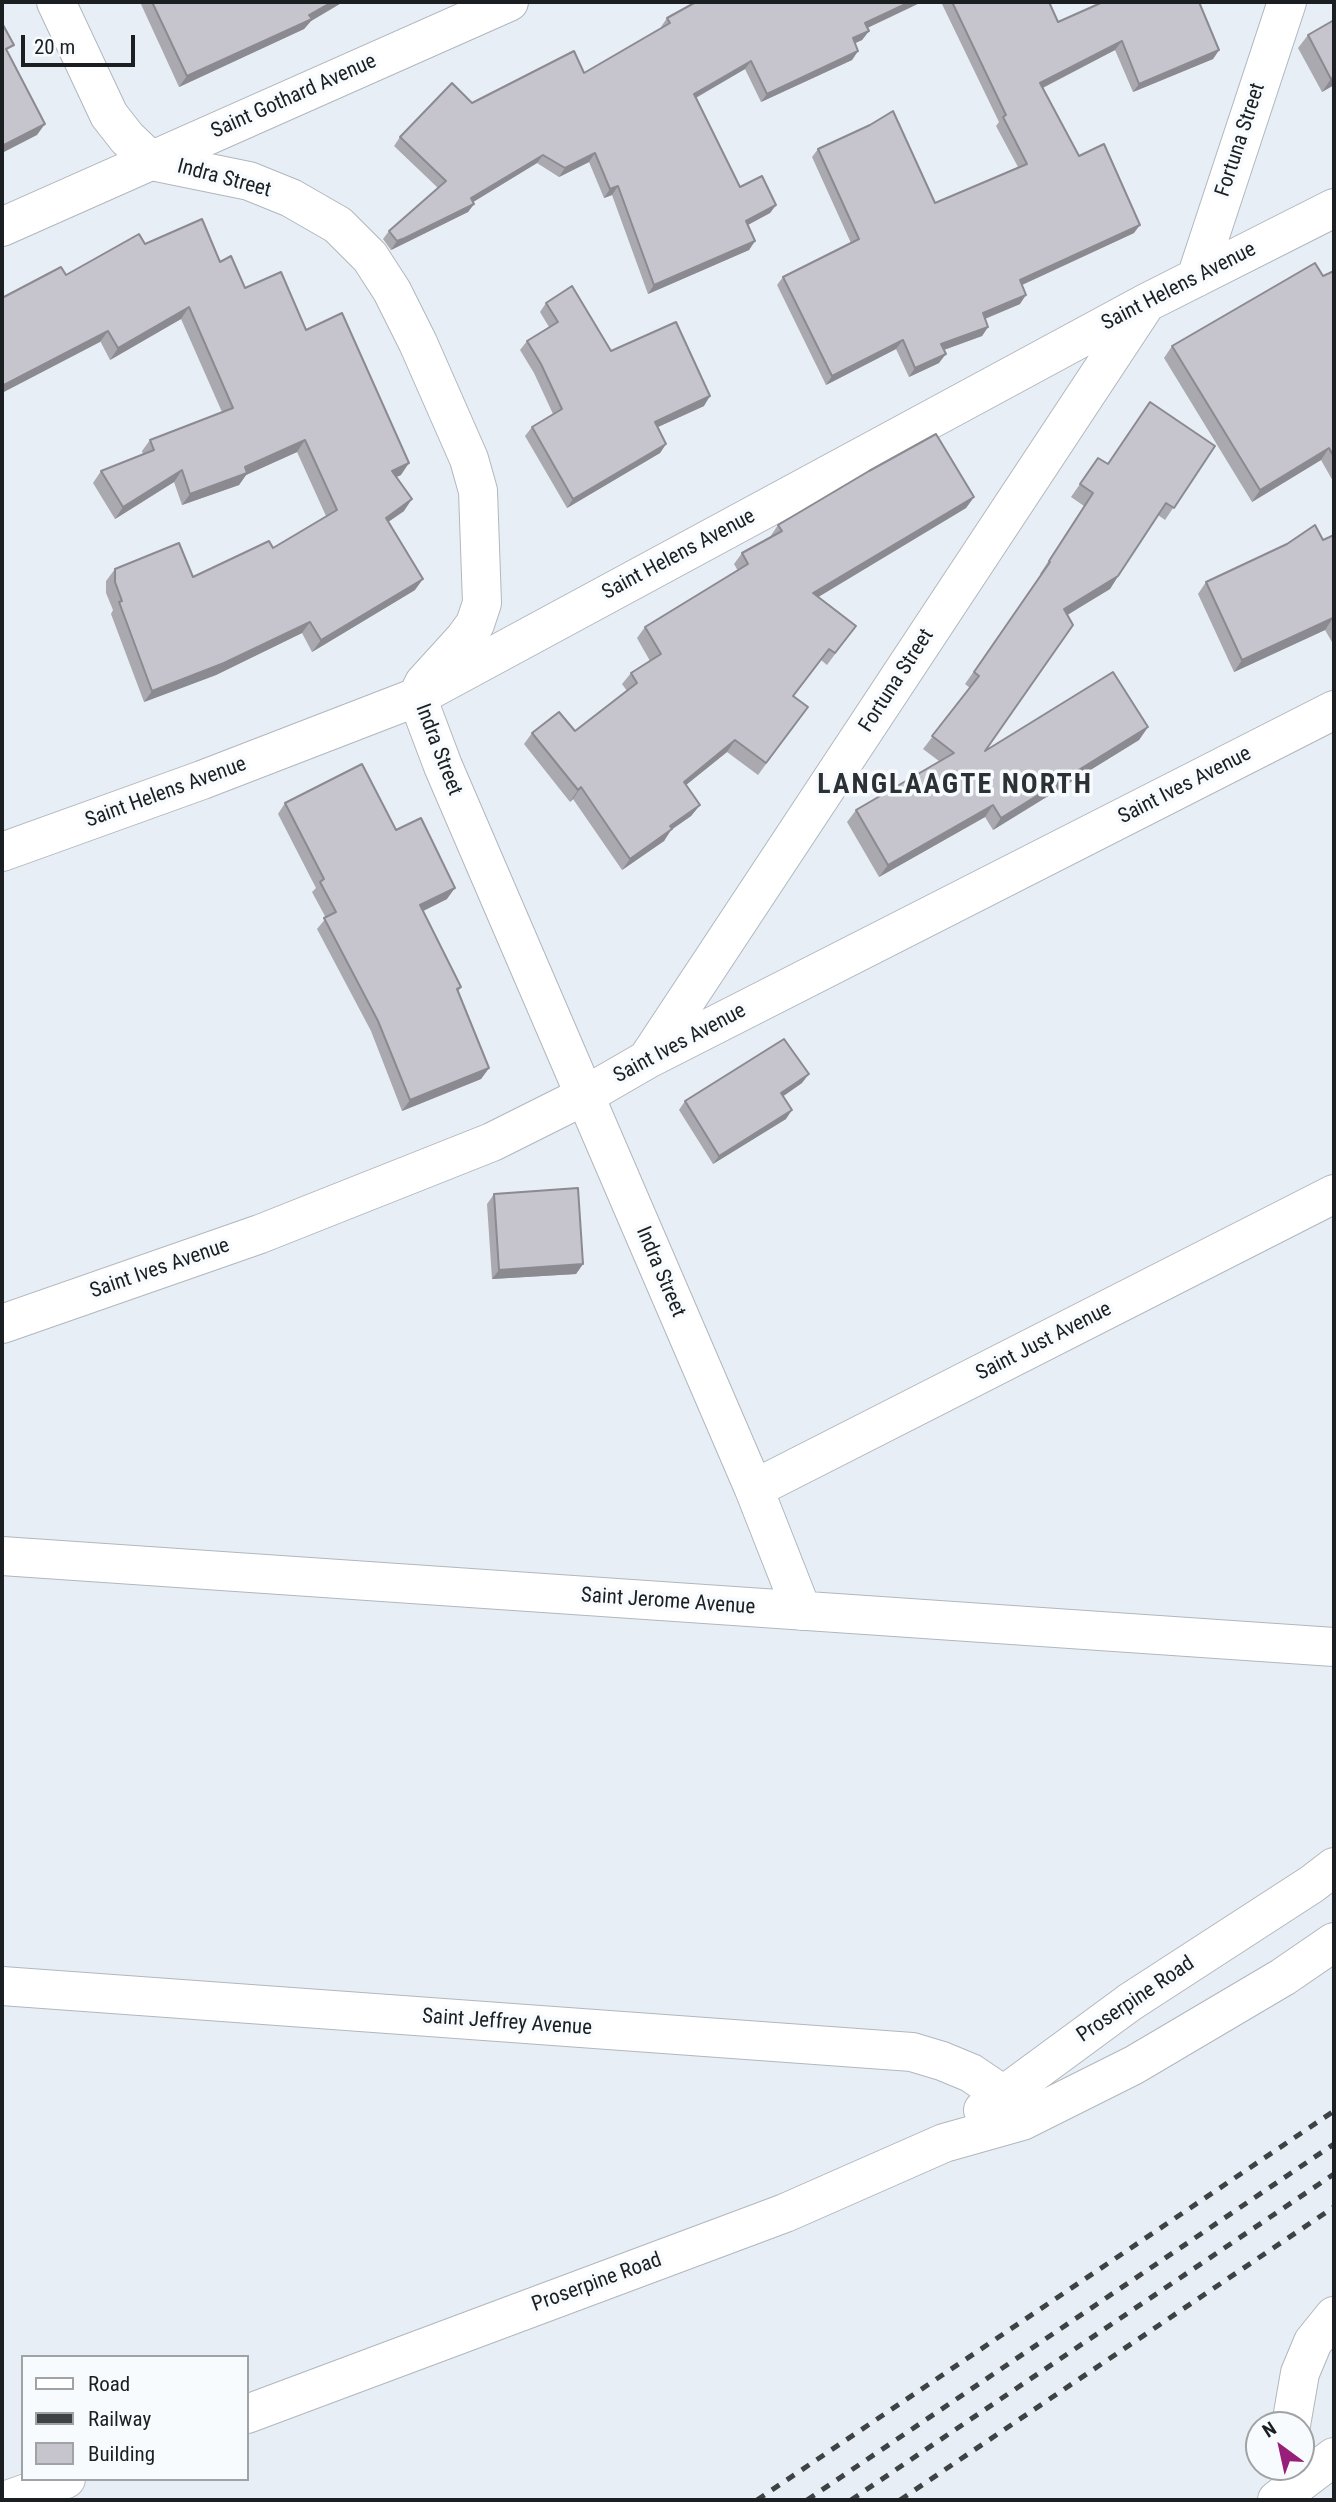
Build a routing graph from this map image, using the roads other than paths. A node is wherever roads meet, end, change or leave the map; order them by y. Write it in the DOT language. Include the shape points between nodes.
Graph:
graph roads {
  1 [pos="56,2"];
  2 [pos="509,2"];
  3 [pos="1287,2"];
  4 [pos="151,161"];
  5 [pos="1334,208"];
  6 [pos="2,227"];
  7 [pos="1196,278"];
  8 [pos="1146,303"];
  9 [pos="417,697"];
  10 [pos="1334,710"];
  11 [pos="2,852"];
  12 [pos="648,1059"];
  13 [pos="584,1096"];
  14 [pos="1334,1194"];
  15 [pos="2,1324"];
  16 [pos="754,1489"];
  17 [pos="2,1556"];
  18 [pos="802,1611"];
  19 [pos="1334,1647"];
  20 [pos="1334,1867"];
  21 [pos="1334,1942"];
  22 [pos="2,1986"];
  23 [pos="1002,2094"];
  24 [pos="944,2143"];
  25 [pos="1334,2316"];
  26 [pos="1293,2411"];
  27 [pos="248,2414"];
  28 [pos="1334,2457"];
  29 [pos="60,2481"];
  30 [pos="1280,2481"];
  31 [pos="2,2498"];
  32 [pos="7,2500"];
  33 [pos="1277,2500"];
  1 -- 4 [label="street, Indra Street" via="109,116"];
  2 -- 4 [label="street, Saint Gothard Avenue"];
  3 -- 7 [label="street, Fortuna Street"];
  4 -- 6 [label="street, Saint Gothard Avenue"];
  4 -- 9 [label="street, Indra Street" via="249,181 338,225 370,257 418,343 469,459 478,491 482,603 475,624"];
  5 -- 7 [label="street, Saint Helens Avenue"];
  7 -- 8 [label="street, Saint Helens Avenue"];
  8 -- 9 [label="street, Saint Helens Avenue"];
  8 -- 12 [label="street, Fortuna Street"];
  9 -- 11 [label="street, Saint Helens Avenue"];
  9 -- 13 [label="street, Indra Street"];
  10 -- 12 [label="street, Saint Ives Avenue"];
  12 -- 13 [label="street, Saint Ives Avenue"];
  13 -- 15 [label="street, Saint Ives Avenue" via="492,1142 335,1206"];
  13 -- 16 [label="street, Indra Street"];
  14 -- 16 [label="street, Saint Just Avenue"];
  16 -- 18 [label="street, Indra Street"];
  17 -- 18 [label="street, Saint Jerome Avenue"];
  18 -- 19 [label="street, Saint Jerome Avenue"];
  20 -- 23 [label="street, Proserpine Road" via="1130,2002"];
  21 -- 24 [label="street, Proserpine Road" via="1185,2036 1086,2091 1021,2121"];
  22 -- 23 [label="street, Saint Jeffrey Avenue" via="912,2052 971,2073"];
  23 -- 24 [label="street, Proserpine Road"];
  24 -- 27 [label="street, Proserpine Road" via="785,2213"];
  25 -- 26 [label="street" via="1313,2342 1300,2373"];
  28 -- 33 [label="street"];
  29 -- 32 [label="street"];
  30 -- 33 [label="street"];
  31 -- 32 [label="street"];
}
